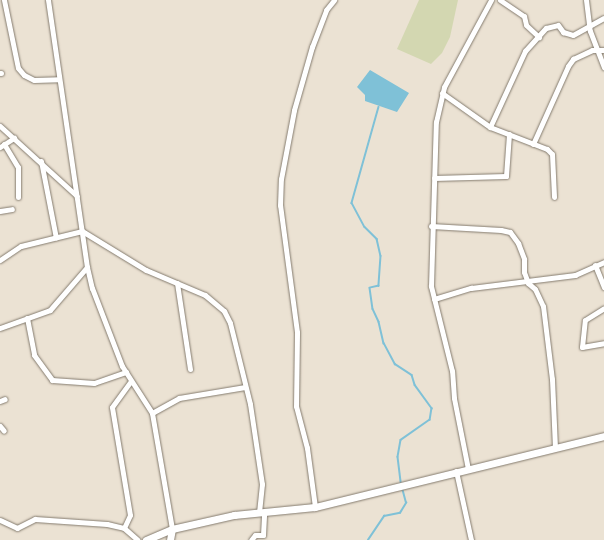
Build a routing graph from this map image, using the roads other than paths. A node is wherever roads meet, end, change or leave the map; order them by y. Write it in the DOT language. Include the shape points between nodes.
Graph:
graph roads {
  1 [pos="4,0"];
  2 [pos="48,0"];
  3 [pos="334,0"];
  4 [pos="491,0"];
  5 [pos="500,0"];
  6 [pos="586,0"];
  7 [pos="604,18"];
  8 [pos="589,25"];
  9 [pos="539,37"];
  10 [pos="604,50"];
  11 [pos="598,52"];
  12 [pos="604,67"];
  13 [pos="60,79"];
  14 [pos="442,93"];
  15 [pos="0,126"];
  16 [pos="490,127"];
  17 [pos="509,134"];
  18 [pos="14,138"];
  19 [pos="534,144"];
  20 [pos="2,146"];
  21 [pos="41,161"];
  22 [pos="434,178"];
  23 [pos="77,196"];
  24 [pos="554,197"];
  25 [pos="18,198"];
  26 [pos="12,209"];
  27 [pos="0,211"];
  28 [pos="432,226"];
  29 [pos="82,231"];
  30 [pos="56,238"];
  31 [pos="0,260"];
  32 [pos="604,262"];
  33 [pos="595,265"];
  34 [pos="87,267"];
  35 [pos="177,283"];
  36 [pos="528,283"];
  37 [pos="604,287"];
  38 [pos="434,299"];
  39 [pos="604,308"];
  40 [pos="27,318"];
  41 [pos="0,328"];
  42 [pos="604,344"];
  43 [pos="190,369"];
  44 [pos="126,372"];
  45 [pos="131,382"];
  46 [pos="245,387"];
  47 [pos="152,413"];
  48 [pos="0,426"];
  49 [pos="4,431"];
  50 [pos="604,436"];
  51 [pos="555,447"];
  52 [pos="468,469"];
  53 [pos="456,471"];
  54 [pos="315,508"];
  55 [pos="261,513"];
  56 [pos="0,520"];
  57 [pos="124,528"];
  58 [pos="172,528"];
  59 [pos="138,540"];
  60 [pos="146,540"];
  61 [pos="170,540"];
  62 [pos="251,540"];
  63 [pos="471,540"];
  1 -- 13 [label="street" via="18,68 34,80"];
  2 -- 13 [label="street"];
  3 -- 54 [label="street" via="326,10 312,47 294,110 280,205 297,332 296,406 308,448"];
  4 -- 14 [label="street"];
  5 -- 9 [label="street" via="524,16 526,25"];
  6 -- 8 [label="street"];
  7 -- 8 [label="street"];
  8 -- 9 [label="street" via="573,35 563,32 558,25 546,28"];
  8 -- 11 [label="street"];
  9 -- 16 [label="street" via="525,51"];
  10 -- 11 [label="street"];
  11 -- 12 [label="street"];
  11 -- 19 [label="street" via="592,50 573,59 568,66"];
  13 -- 23 [label="street"];
  14 -- 16 [label="street"];
  14 -- 22 [label="street" via="436,122"];
  15 -- 18 [label="street"];
  16 -- 17 [label="street"];
  17 -- 19 [label="street"];
  17 -- 22 [label="street" via="506,176"];
  18 -- 20 [label="street"];
  18 -- 21 [label="street"];
  19 -- 24 [label="street" via="552,154"];
  20 -- 25 [label="street" via="18,167"];
  21 -- 23 [label="street"];
  21 -- 30 [label="street"];
  22 -- 28 [label="street"];
  23 -- 29 [label="street"];
  26 -- 27 [label="street"];
  28 -- 36 [label="street" via="510,232 524,259 524,272"];
  28 -- 38 [label="street" via="430,268"];
  29 -- 30 [label="street"];
  29 -- 34 [label="street"];
  29 -- 35 [label="street" via="125,259"];
  30 -- 31 [label="street" via="21,246"];
  32 -- 33 [label="street"];
  33 -- 36 [label="street" via="580,273"];
  33 -- 37 [label="street"];
  34 -- 40 [label="street" via="68,286 54,306"];
  34 -- 44 [label="street" via="94,295"];
  35 -- 43 [label="street"];
  35 -- 46 [label="street" via="205,295 228,316"];
  36 -- 38 [label="street" via="471,288"];
  36 -- 51 [label="street" via="535,289 543,306 552,379"];
  38 -- 52 [label="street" via="452,371 454,398"];
  39 -- 42 [label="street" via="586,320 582,347"];
  40 -- 41 [label="street"];
  40 -- 44 [label="street" via="34,355 52,380 94,383"];
  44 -- 45 [label="street"];
  45 -- 47 [label="street"];
  45 -- 57 [label="street" via="112,407 130,515"];
  46 -- 47 [label="street" via="179,398"];
  46 -- 55 [label="street" via="261,471"];
  47 -- 58 [label="street"];
  48 -- 49 [label="street"];
  50 -- 51 [label="main road"];
  51 -- 52 [label="main road"];
  52 -- 53 [label="main road"];
  53 -- 54 [label="main road"];
  53 -- 63 [label="street"];
  54 -- 55 [label="main road"];
  55 -- 58 [label="main road" via="234,515"];
  55 -- 62 [label="street" via="263,535 255,535"];
  56 -- 57 [label="street" via="17,528 35,519 107,524"];
  57 -- 59 [label="street"];
  58 -- 60 [label="main road"];
  58 -- 61 [label="main road"];
}
